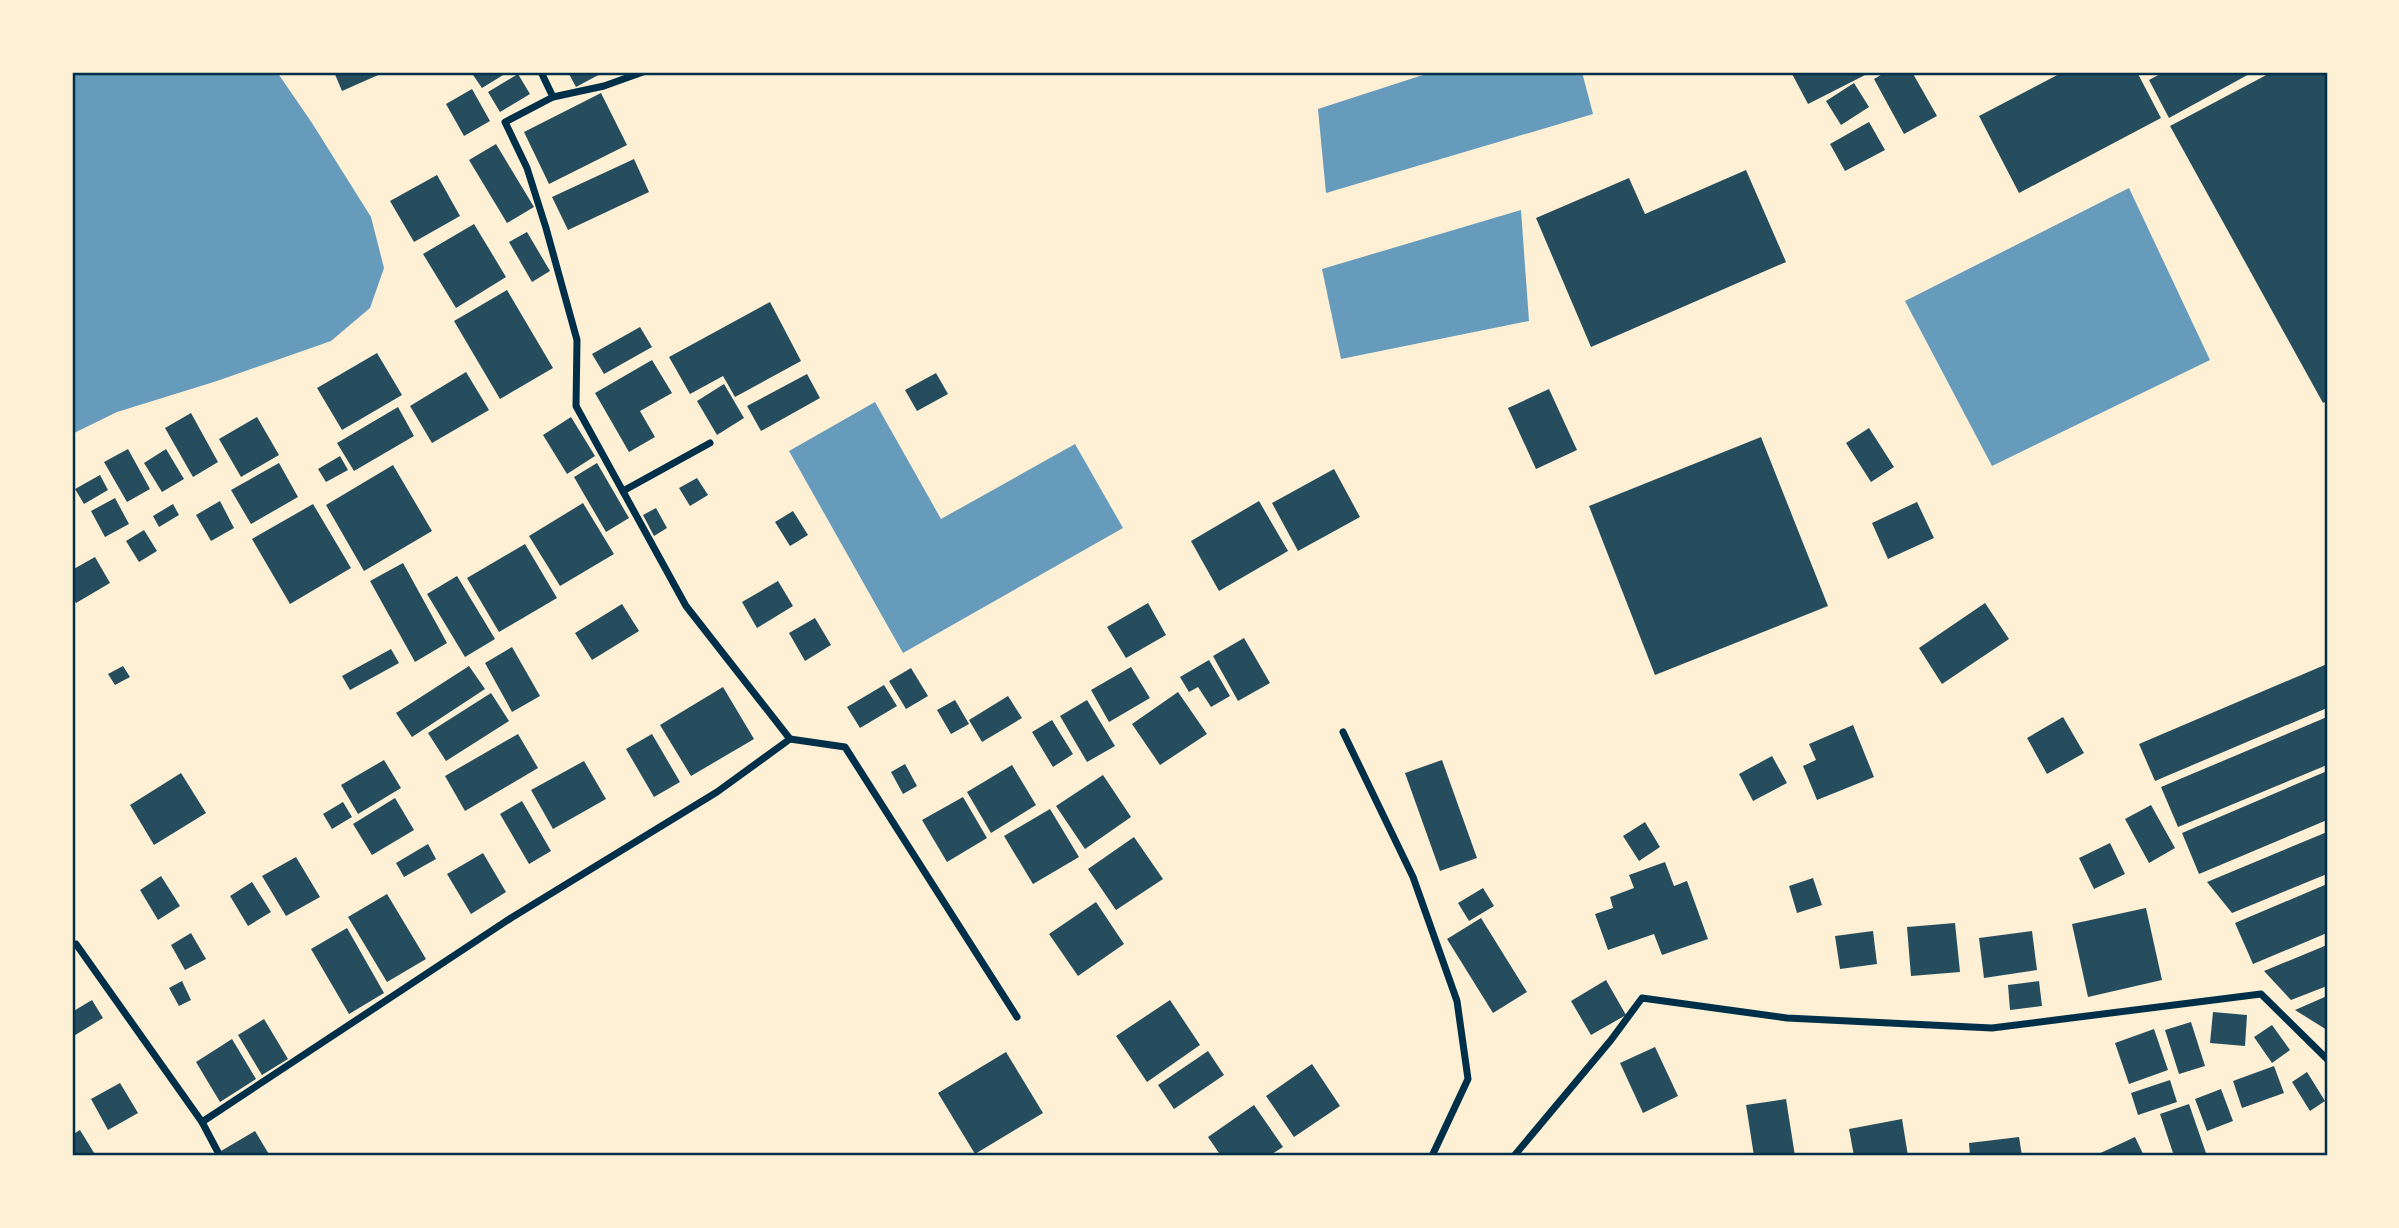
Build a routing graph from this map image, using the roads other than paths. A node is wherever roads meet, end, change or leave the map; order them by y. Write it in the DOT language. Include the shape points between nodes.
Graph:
graph roads {
  1 [pos="541,72"];
  2 [pos="643,72"];
  3 [pos="553,97"];
  4 [pos="710,443"];
  5 [pos="623,491"];
  6 [pos="1343,732"];
  7 [pos="790,739"];
  8 [pos="72,944"];
  9 [pos="1017,1017"];
  10 [pos="2327,1059"];
  11 [pos="202,1122"];
  12 [pos="220,1156"];
  13 [pos="1432,1156"];
  14 [pos="1514,1156"];
  1 -- 3 [label="street"];
  2 -- 3 [label="street"];
  3 -- 5 [label="street" via="505,122 527,168 577,340 576,406"];
  4 -- 5 [label="street"];
  5 -- 7 [label="street" via="686,606"];
  6 -- 13 [label="street" via="1413,877 1457,1000 1468,1079"];
  7 -- 9 [label="street" via="845,747"];
  7 -- 11 [label="street" via="717,792 510,918"];
  8 -- 11 [label="street"];
  10 -- 14 [label="street" via="2261,994 1993,1028 1787,1018 1642,998"];
  11 -- 12 [label="street"];
}
